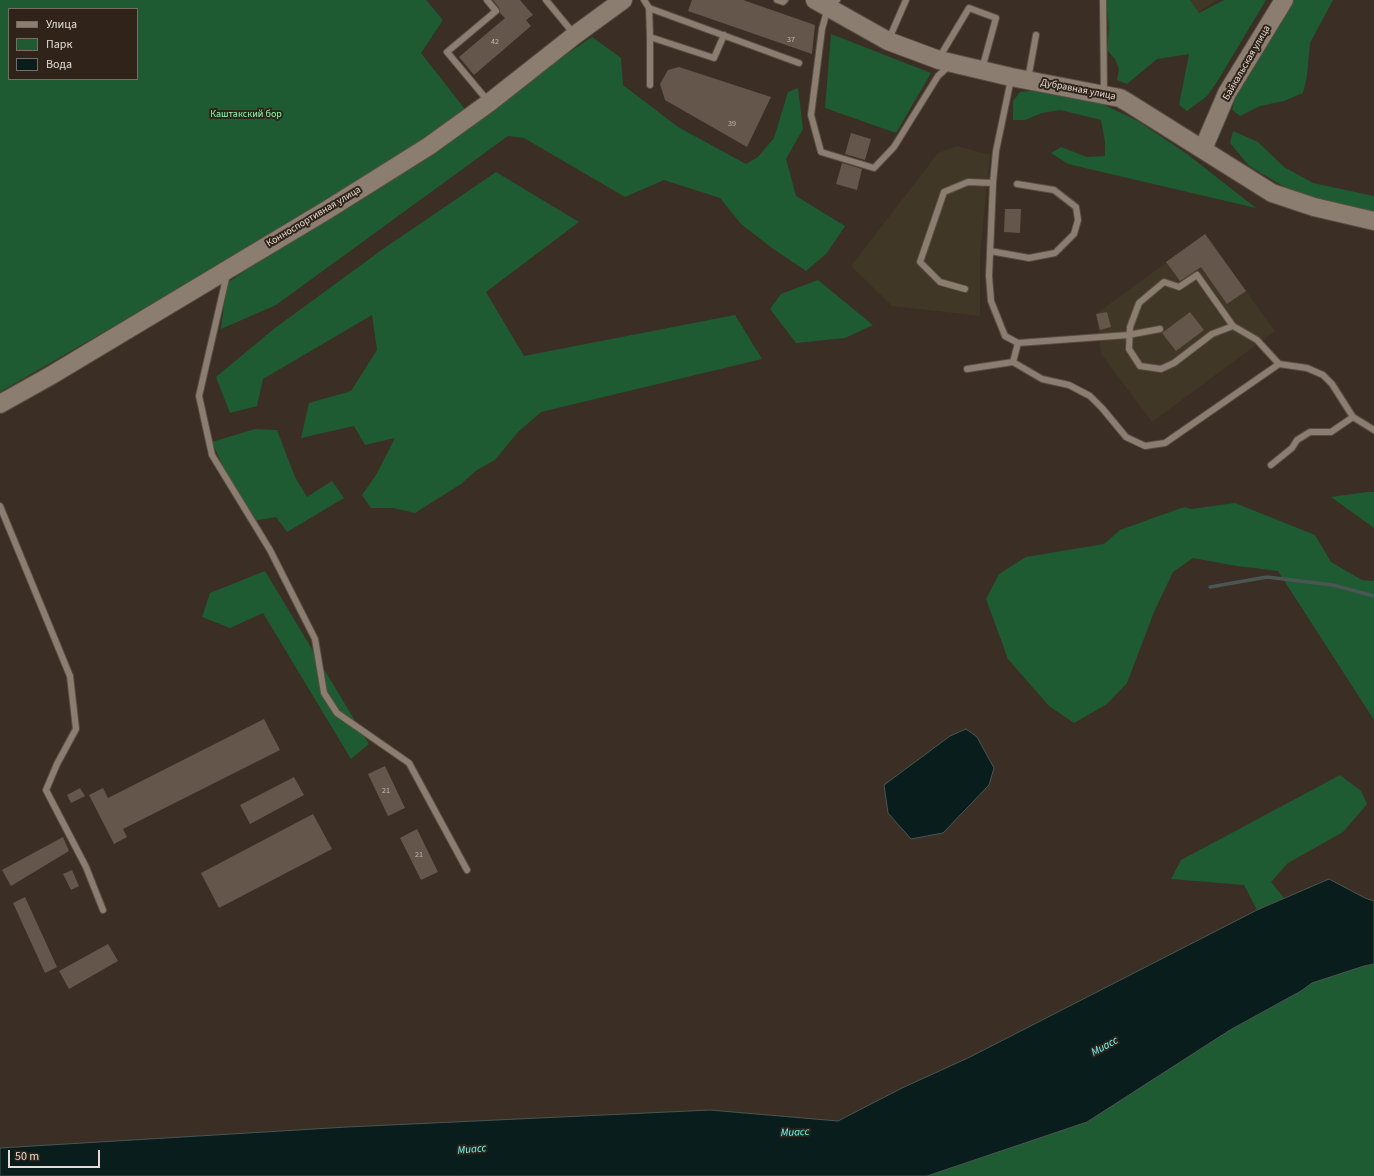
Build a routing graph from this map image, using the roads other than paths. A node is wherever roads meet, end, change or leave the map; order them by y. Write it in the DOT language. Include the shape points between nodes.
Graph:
graph roads {
  1 [pos="487,0"];
  2 [pos="546,0"];
  3 [pos="644,0"];
  4 [pos="777,0"];
  5 [pos="785,0"];
  6 [pos="906,0"];
  7 [pos="1103,0"];
  8 [pos="1284,0"];
  9 [pos="614,2"];
  10 [pos="826,2"];
  11 [pos="648,8"];
  12 [pos="575,35"];
  13 [pos="1036,35"];
  14 [pos="724,36"];
  15 [pos="650,37"];
  16 [pos="888,41"];
  17 [pos="945,62"];
  18 [pos="799,63"];
  19 [pos="982,70"];
  20 [pos="1019,78"];
  21 [pos="650,85"];
  22 [pos="1104,95"];
  23 [pos="490,102"];
  24 [pos="1203,149"];
  25 [pos="993,183"];
  26 [pos="1017,184"];
  27 [pos="1374,221"];
  28 [pos="990,251"];
  29 [pos="228,269"];
  30 [pos="965,289"];
  31 [pos="1233,326"];
  32 [pos="1160,329"];
  33 [pos="1128,335"];
  34 [pos="1018,343"];
  35 [pos="1013,362"];
  36 [pos="1279,364"];
  37 [pos="967,368"];
  38 [pos="0,404"];
  39 [pos="1353,417"];
  40 [pos="1374,430"];
  41 [pos="1271,464"];
  42 [pos="0,506"];
  43 [pos="467,870"];
  44 [pos="103,910"];
  1 -- 23 [label="lane" via="496,11 447,52"];
  2 -- 12 [label="lane"];
  3 -- 11 [label="lane"];
  4 -- 5 [label="lane"];
  6 -- 16 [label="lane"];
  7 -- 22 [label="lane"];
  8 -- 24 [label="main road, Байкальская улица" via="1227,93"];
  9 -- 12 [label="main road, Конноспортивная улица"];
  10 -- 16 [label="main road, Дубравная улица"];
  10 -- 17 [label="lane" via="812,115 821,152 874,168 894,147"];
  11 -- 14 [label="lane"];
  11 -- 15 [label="lane"];
  12 -- 23 [label="main road, Конноспортивная улица"];
  13 -- 20 [label="lane"];
  14 -- 15 [label="lane" via="714,58"];
  14 -- 18 [label="lane"];
  15 -- 21 [label="lane"];
  16 -- 17 [label="main road, Дубравная улица"];
  17 -- 19 [label="main road, Дубравная улица"];
  17 -- 19 [label="lane" via="970,8 996,18"];
  19 -- 20 [label="main road, Дубравная улица"];
  20 -- 22 [label="main road, Дубравная улица"];
  20 -- 25 [label="lane" via="996,151"];
  22 -- 24 [label="main road, Дубравная улица" via="1120,98"];
  23 -- 29 [label="main road, Конноспортивная улица" via="416,154"];
  24 -- 27 [label="main road, Дубравная улица" via="1272,193 1314,207"];
  25 -- 28 [label="lane"];
  25 -- 30 [label="lane" via="968,182 944,192 920,262 940,282"];
  26 -- 28 [label="lane" via="1054,190 1076,207 1078,220 1074,234 1055,254 1029,258"];
  28 -- 34 [label="lane" via="991,301 1004,336"];
  29 -- 38 [label="main road, Конноспортивная улица"];
  29 -- 43 [label="lane" via="198,396 212,455 270,550 315,639 324,693 337,713 409,763"];
  31 -- 33 [label="lane" via="1212,334 1174,363 1161,368 1140,366 1129,349"];
  31 -- 33 [label="lane" via="1197,275 1179,287 1164,282 1151,291 1139,303"];
  31 -- 36 [label="lane" via="1258,340"];
  32 -- 33 [label="lane"];
  33 -- 34 [label="lane"];
  34 -- 35 [label="lane"];
  35 -- 36 [label="lane" via="1042,379 1069,385 1090,396 1126,436 1145,446 1165,443"];
  35 -- 37 [label="lane"];
  36 -- 39 [label="lane" via="1307,368 1323,375 1332,384"];
  39 -- 40 [label="lane"];
  39 -- 41 [label="lane" via="1331,432 1310,432 1297,440 1292,448"];
  42 -- 44 [label="lane" via="70,676 76,729 46,790 86,867"];
}
